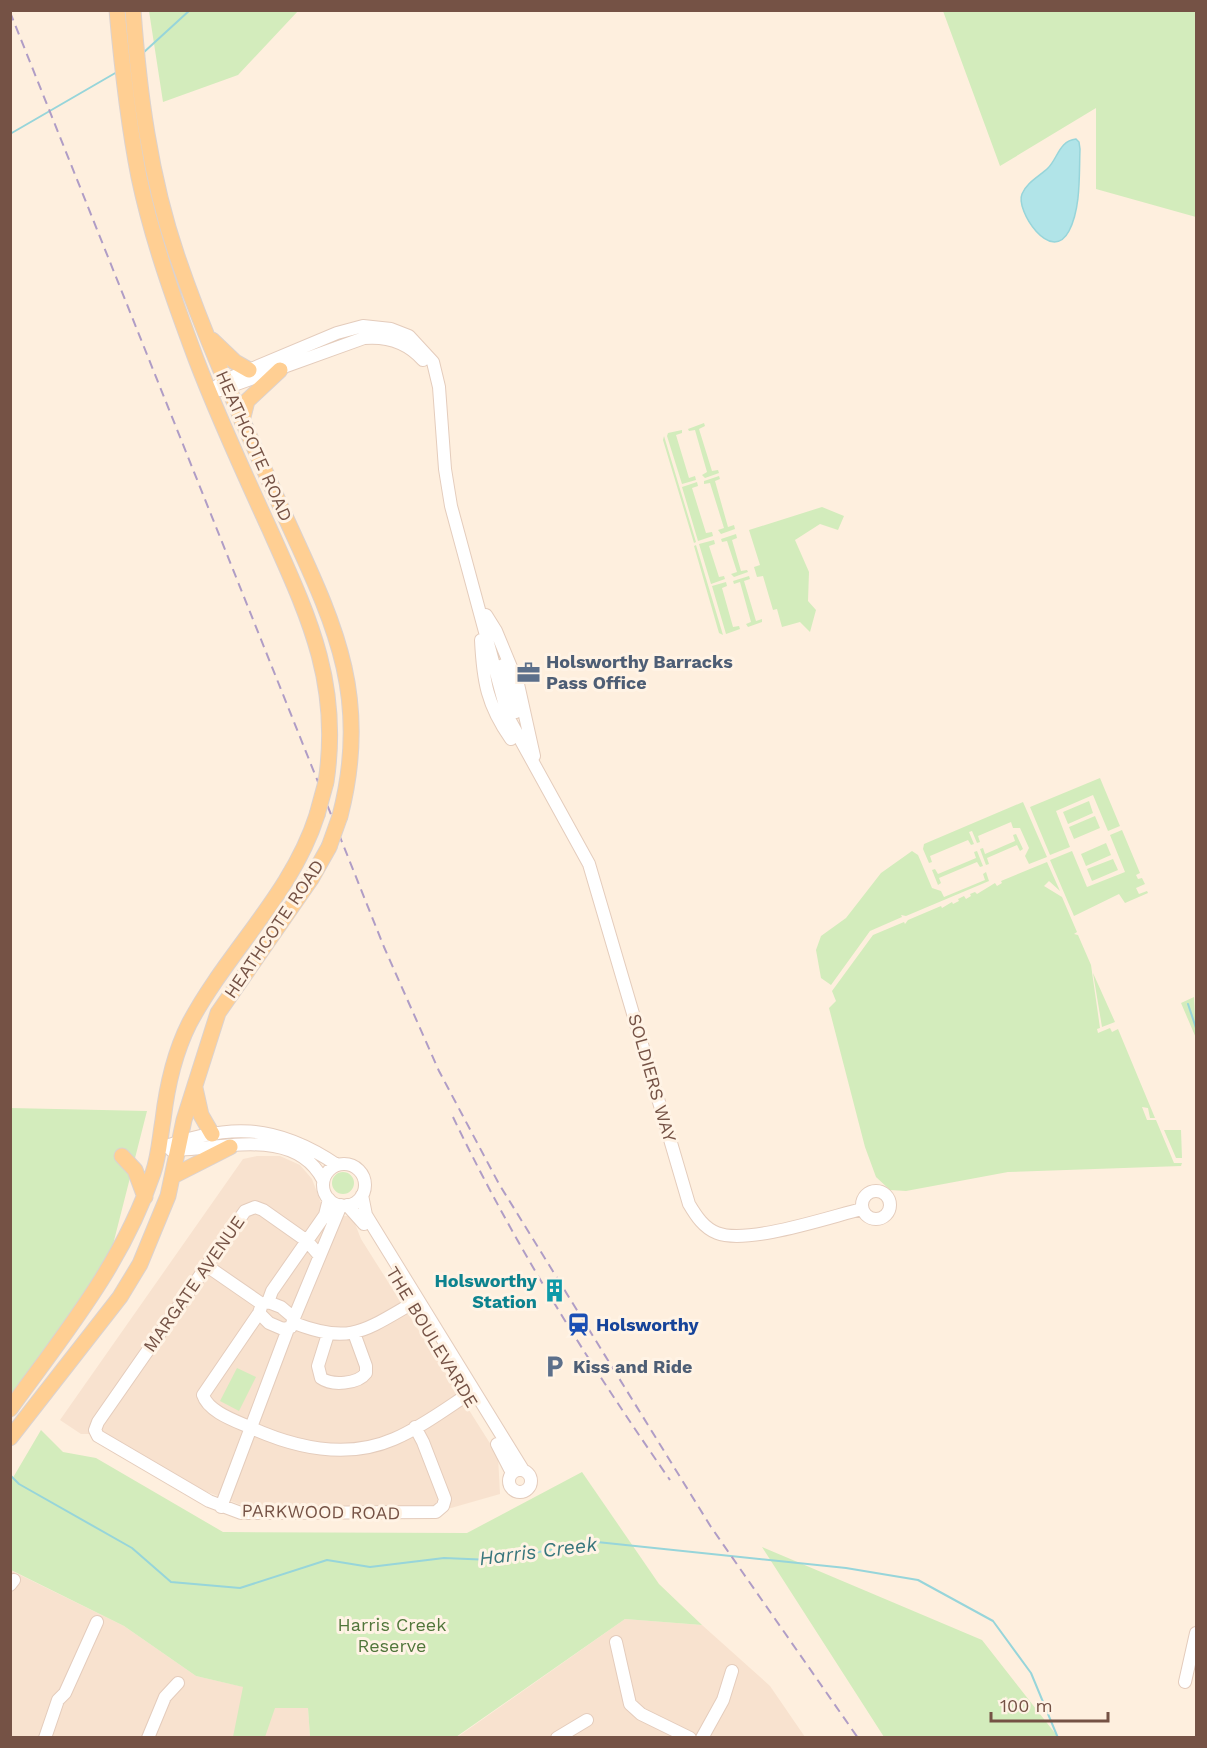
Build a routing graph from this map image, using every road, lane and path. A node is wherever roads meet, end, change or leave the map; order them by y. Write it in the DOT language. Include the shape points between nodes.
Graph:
graph roads {
  1 [pos="117,10"];
  2 [pos="133,10"];
  3 [pos="128,50"];
  4 [pos="132,89"];
  5 [pos="206,334"];
  6 [pos="249,370"];
  7 [pos="280,370"];
  8 [pos="438,380"];
  9 [pos="227,384"];
  10 [pos="209,392"];
  11 [pos="242,421"];
  12 [pos="479,604"];
  13 [pos="541,777"];
  14 [pos="195,1085"];
  15 [pos="212,1134"];
  16 [pos="179,1145"];
  17 [pos="230,1147"];
  18 [pos="158,1149"];
  19 [pos="122,1156"];
  20 [pos="337,1165"];
  21 [pos="173,1176"];
  22 [pos="323,1180"];
  23 [pos="362,1196"];
  24 [pos="145,1197"];
  25 [pos="329,1199"];
  26 [pos="344,1205"];
  27 [pos="862,1209"];
  28 [pos="307,1241"];
  29 [pos="319,1255"];
  30 [pos="207,1266"];
  31 [pos="411,1304"];
  32 [pos="263,1306"];
  33 [pos="292,1324"];
  34 [pos="354,1333"];
  35 [pos="328,1334"];
  36 [pos="470,1393"];
  37 [pos="11,1408"];
  38 [pos="415,1427"];
  39 [pos="252,1428"];
  40 [pos="96,1434"];
  41 [pos="10,1438"];
  42 [pos="518,1472"];
  43 [pos="221,1507"];
  44 [pos="97,1622"];
  45 [pos="1197,1633"];
  46 [pos="616,1642"];
  47 [pos="732,1671"];
  48 [pos="1185,1682"];
  49 [pos="178,1683"];
  50 [pos="587,1720"];
  51 [pos="45,1737"];
  52 [pos="147,1737"];
  53 [pos="557,1737"];
  54 [pos="690,1737"];
  55 [pos="702,1737"];
  1 -- 3 [label="main road, HEATHCOTE ROAD"];
  2 -- 3 [label="main road, HEATHCOTE ROAD"];
  3 -- 4 [label="main road, HEATHCOTE ROAD"];
  4 -- 5 [label="main road, HEATHCOTE ROAD" via="166,219"];
  4 -- 10 [label="main road, HEATHCOTE ROAD" via="139,178 176,305"];
  5 -- 6 [label="main road"];
  5 -- 9 [label="main road, HEATHCOTE ROAD"];
  6 -- 8 [label="street, SOLDIERS WAY" via="349,329 377,326 410,336 433,362"];
  6 -- 9 [label="street, SOLDIERS WAY"];
  7 -- 8 [label="street" via="348,343 375,337 399,342 417,352"];
  7 -- 9 [label="street"];
  7 -- 11 [label="main road" via="247,401"];
  8 -- 12 [label="street, SOLDIERS WAY" via="445,469"];
  9 -- 10 [label="street"];
  9 -- 11 [label="main road, HEATHCOTE ROAD"];
  10 -- 18 [label="main road, HEATHCOTE ROAD, bridge" via="317,643 330,734 326,782 291,872 208,991 183,1037 166,1095"];
  11 -- 14 [label="main road, HEATHCOTE ROAD, bridge" via="341,646 352,723 349,775 329,847 306,887 218,1013"];
  12 -- 13 [label="street, SOLDIERS WAY" via="496,631 518,684"];
  12 -- 13 [label="street, SOLDIERS WAY" via="484,680 490,702"];
  13 -- 27 [label="street, SOLDIERS WAY" via="588,864 696,1216 718,1234 742,1237"];
  14 -- 15 [label="main road" via="201,1115"];
  14 -- 16 [label="main road, HEATHCOTE ROAD"];
  15 -- 16 [label="street"];
  15 -- 20 [label="street" via="254,1132 287,1138 314,1149"];
  16 -- 17 [label="street"];
  16 -- 18 [label="street"];
  16 -- 21 [label="main road, HEATHCOTE ROAD"];
  17 -- 21 [label="main road"];
  17 -- 22 [label="street" via="284,1147 312,1163"];
  18 -- 24 [label="main road, HEATHCOTE ROAD"];
  19 -- 24 [label="main road" via="135,1170"];
  20 -- 22 [label="street"];
  20 -- 23 [label="street" via="346,1164 359,1171 365,1185"];
  21 -- 41 [label="main road, HEATHCOTE ROAD" via="151,1242 130,1281"];
  22 -- 25 [label="street"];
  23 -- 26 [label="street"];
  23 -- 36 [label="street, THE BOULEVARDE" via="366,1215"];
  24 -- 37 [label="main road, HEATHCOTE ROAD" via="109,1272"];
  25 -- 26 [label="street"];
  25 -- 28 [label="street" via="326,1213"];
  26 -- 29 [label="street"];
  26 -- 31 [label="street, THE BOULEVARDE" via="359,1216"];
  28 -- 29 [label="street, MARGATE AVENUE"];
  28 -- 30 [label="street, MARGATE AVENUE" via="262,1210 251,1207"];
  28 -- 32 [label="street"];
  29 -- 33 [label="street"];
  30 -- 32 [label="street"];
  30 -- 40 [label="street, MARGATE AVENUE" via="98,1422"];
  31 -- 34 [label="street"];
  31 -- 36 [label="street, THE BOULEVARDE"];
  32 -- 33 [label="street" via="286,1310"];
  32 -- 33 [label="street" via="269,1323"];
  32 -- 39 [label="street" via="203,1395 210,1406"];
  33 -- 35 [label="street"];
  33 -- 39 [label="street"];
  34 -- 35 [label="street"];
  34 -- 35 [label="street" via="366,1373 357,1380 333,1382 321,1378 318,1370"];
  36 -- 38 [label="street"];
  36 -- 42 [label="street, THE BOULEVARDE"];
  38 -- 39 [label="street" via="381,1443 336,1449 298,1445"];
  38 -- 43 [label="street, PARKWOOD ROAD" via="445,1499 436,1512 248,1514"];
  39 -- 43 [label="street"];
  40 -- 43 [label="street, PARKWOOD ROAD" via="105,1443"];
  44 -- 51 [label="street" via="62,1708"];
  45 -- 48 [label="street"];
  46 -- 54 [label="street" via="630,1704 641,1714"];
  47 -- 55 [label="street" via="723,1700"];
  49 -- 52 [label="street" via="164,1699"];
  50 -- 53 [label="street"];
}
